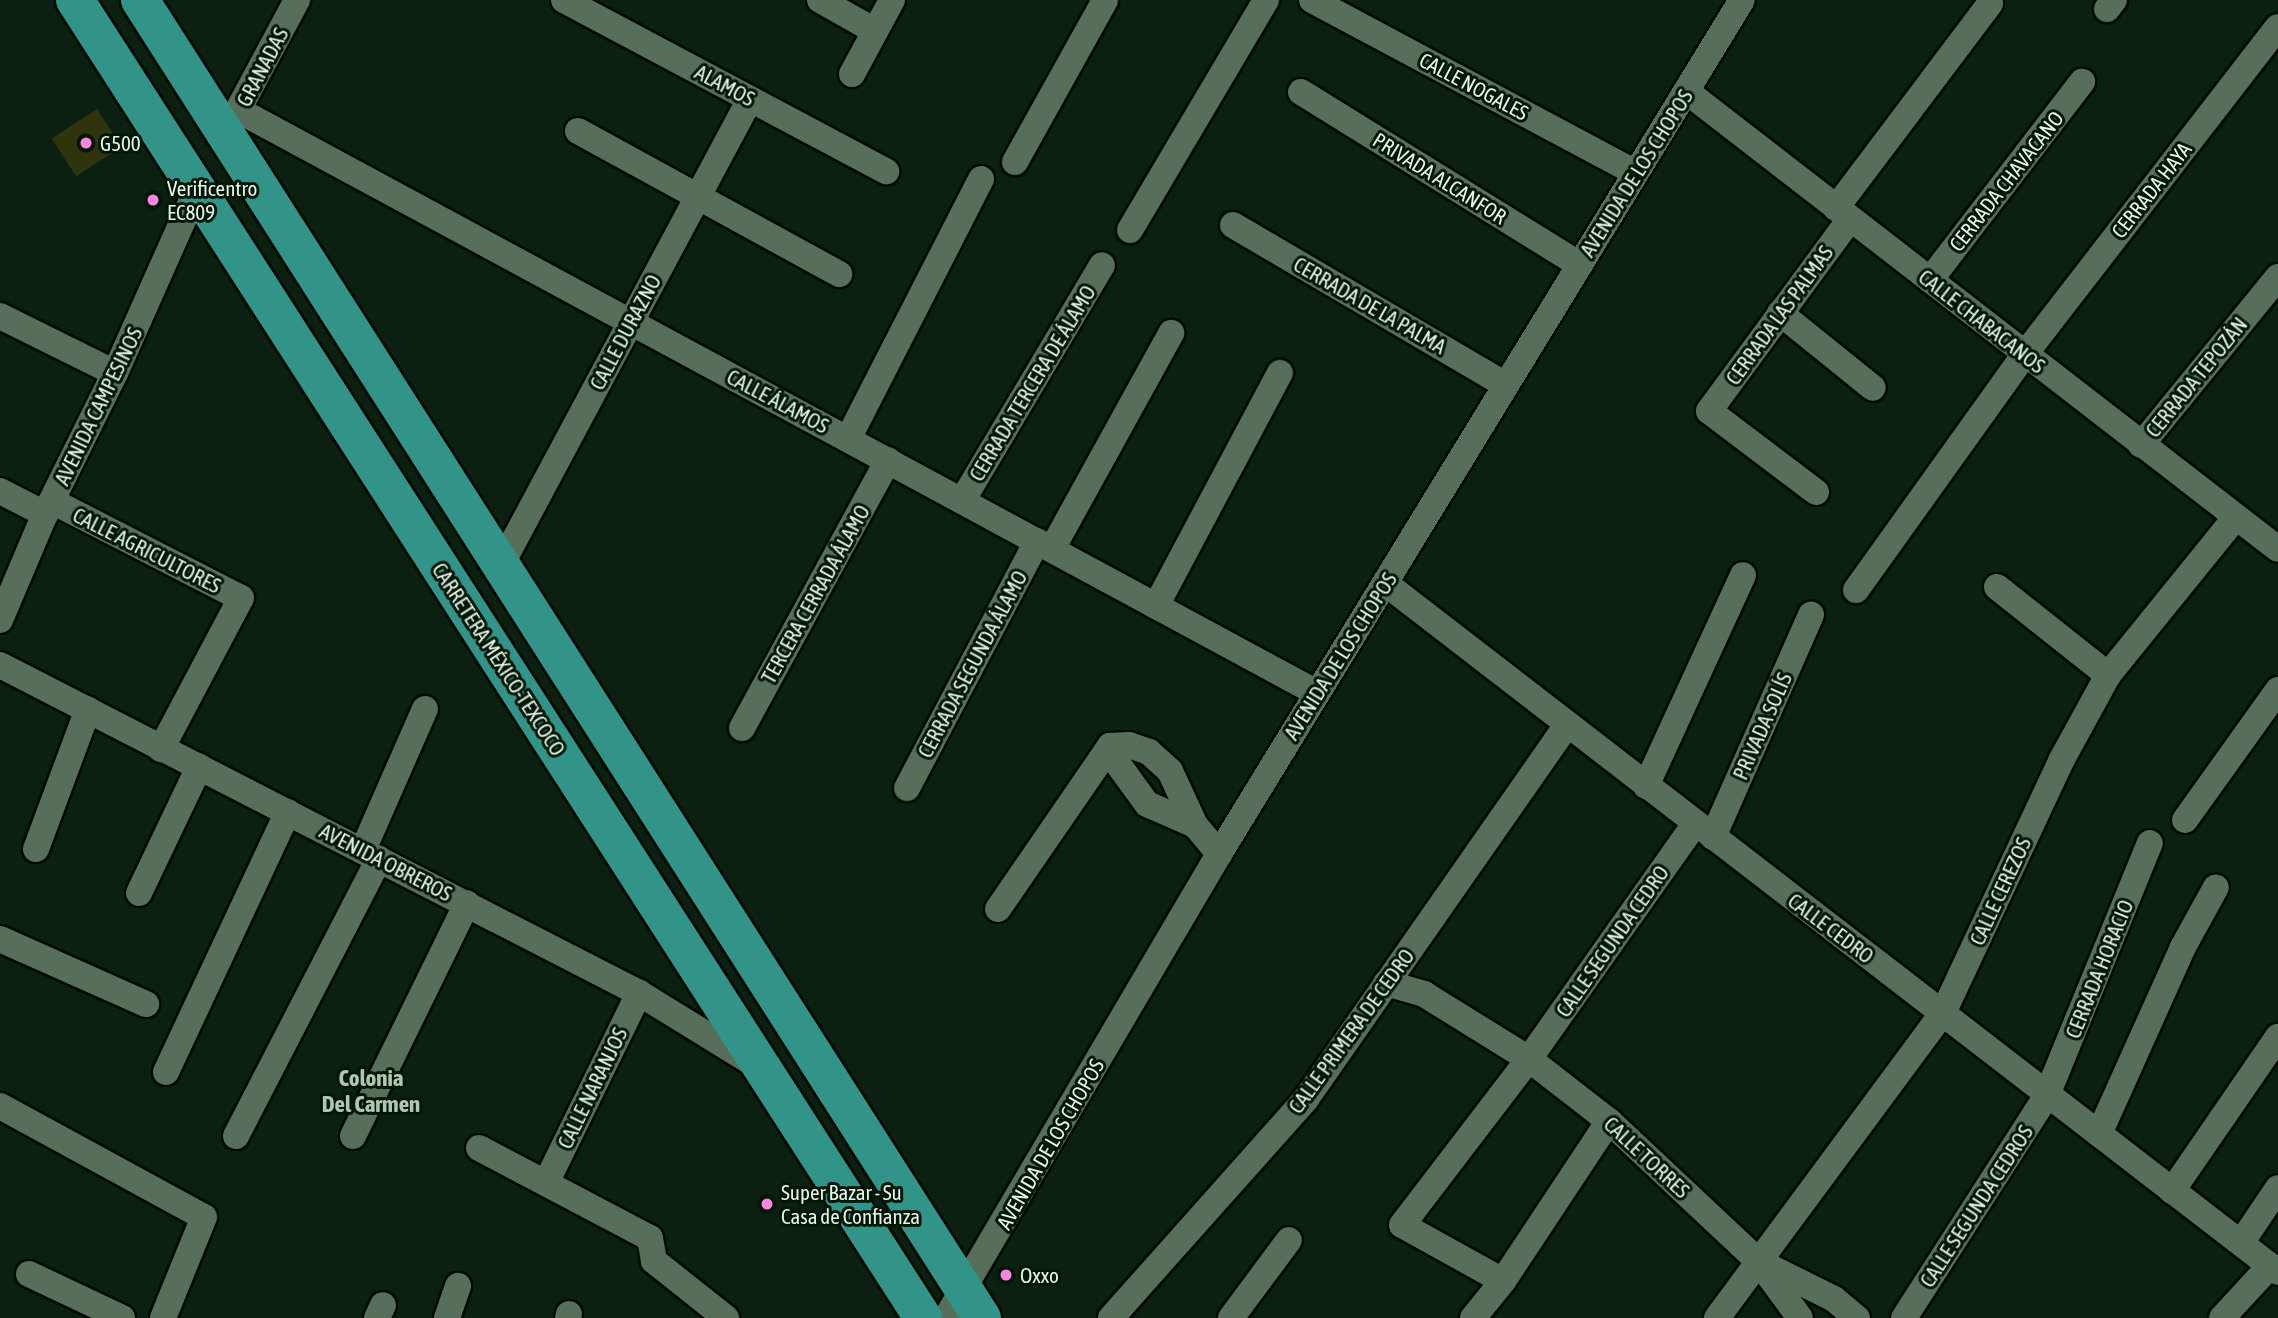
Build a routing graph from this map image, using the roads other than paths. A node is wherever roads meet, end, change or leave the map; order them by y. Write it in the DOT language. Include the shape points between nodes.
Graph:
graph roads {
  1 [pos="140,0"];
  2 [pos="298,0"];
  3 [pos="564,0"];
  4 [pos="820,0"];
  5 [pos="892,0"];
  6 [pos="1105,0"];
  7 [pos="1266,0"];
  8 [pos="1312,0"];
  9 [pos="1742,0"];
  10 [pos="73,2"];
  11 [pos="1990,4"];
  12 [pos="2278,27"];
  13 [pos="875,31"];
  14 [pos="852,74"];
  15 [pos="2082,82"];
  16 [pos="1686,91"];
  17 [pos="1301,92"];
  18 [pos="750,99"];
  19 [pos="232,122"];
  20 [pos="578,131"];
  21 [pos="1015,162"];
  22 [pos="886,171"];
  23 [pos="1636,173"];
  24 [pos="981,180"];
  25 [pos="195,191"];
  26 [pos="698,196"];
  27 [pos="1843,214"];
  28 [pos="1233,225"];
  29 [pos="1129,230"];
  30 [pos="1102,265"];
  31 [pos="1580,265"];
  32 [pos="839,274"];
  33 [pos="2278,278"];
  34 [pos="1930,280"];
  35 [pos="1780,313"];
  36 [pos="0,316"];
  37 [pos="631,321"];
  38 [pos="1171,333"];
  39 [pos="2025,354"];
  40 [pos="116,373"];
  41 [pos="1280,373"];
  42 [pos="1506,385"];
  43 [pos="1873,388"];
  44 [pos="848,439"];
  45 [pos="2141,445"];
  46 [pos="888,460"];
  47 [pos="0,491"];
  48 [pos="1816,492"];
  49 [pos="962,501"];
  50 [pos="49,507"];
  51 [pos="2236,517"];
  52 [pos="2274,538"];
  53 [pos="1044,545"];
  54 [pos="501,565"];
  55 [pos="1743,575"];
  56 [pos="1385,583"];
  57 [pos="1997,587"];
  58 [pos="1856,590"];
  59 [pos="1156,606"];
  60 [pos="1811,614"];
  61 [pos="0,620"];
  62 [pos="0,665"];
  63 [pos="2108,676"];
  64 [pos="2278,690"];
  65 [pos="1317,693"];
  66 [pos="88,709"];
  67 [pos="425,709"];
  68 [pos="1567,725"];
  69 [pos="742,728"];
  70 [pos="1110,746"];
  71 [pos="161,749"];
  72 [pos="198,767"];
  73 [pos="1646,786"];
  74 [pos="907,788"];
  75 [pos="288,812"];
  76 [pos="2185,820"];
  77 [pos="1195,825"];
  78 [pos="1704,830"];
  79 [pos="2150,843"];
  80 [pos="36,849"];
  81 [pos="371,854"];
  82 [pos="1219,854"];
  83 [pos="2216,887"];
  84 [pos="139,893"];
  85 [pos="467,903"];
  86 [pos="998,909"];
  87 [pos="0,939"];
  88 [pos="1386,984"];
  89 [pos="639,993"];
  90 [pos="146,1004"];
  91 [pos="1942,1013"];
  92 [pos="2278,1037"];
  93 [pos="1529,1059"];
  94 [pos="765,1070"];
  95 [pos="166,1072"];
  96 [pos="2047,1095"];
  97 [pos="0,1106"];
  98 [pos="1609,1121"];
  99 [pos="2099,1134"];
  100 [pos="236,1136"];
  101 [pos="353,1136"];
  102 [pos="479,1148"];
  103 [pos="546,1183"];
  104 [pos="2278,1188"];
  105 [pos="2172,1191"];
  106 [pos="1289,1240"];
  107 [pos="2241,1243"];
  108 [pos="1759,1262"];
  109 [pos="2274,1269"];
  110 [pos="29,1274"];
  111 [pos="1503,1281"];
  112 [pos="458,1286"];
  113 [pos="964,1309"];
  114 [pos="122,1318"];
  115 [pos="163,1318"];
  116 [pos="447,1318"];
  117 [pos="726,1318"];
  118 [pos="923,1318"];
  119 [pos="1111,1318"];
  120 [pos="1231,1318"];
  121 [pos="1473,1318"];
  122 [pos="1717,1318"];
  123 [pos="1800,1318"];
  124 [pos="1857,1318"];
  125 [pos="1904,1318"];
  126 [pos="2222,1318"];
  1 -- 19 [label="highway"];
  2 -- 19 [label="street, GRANADAS"];
  3 -- 18 [label="street, ALAMOS"];
  4 -- 13 [label="street"];
  5 -- 13 [label="street"];
  6 -- 21 [label="street"];
  7 -- 29 [label="street"];
  8 -- 23 [label="street, CALLE NOGALES"];
  9 -- 16 [label="street, AVENIDA DE LOS CHOPOS"];
  10 -- 25 [label="highway, CARRETERA MÉXICO-TEXCOCO"];
  11 -- 27 [label="street, CERRADA LAS PALMAS"];
  12 -- 39 [label="street, CERRADA HAYA"];
  13 -- 14 [label="street"];
  15 -- 34 [label="street, CERRADA CHAVACANO"];
  16 -- 23 [label="street, AVENIDA DE LOS CHOPOS"];
  16 -- 27 [label="street, CALLE CHABACANOS"];
  17 -- 31 [label="street, PRIVADA ALCANFOR"];
  18 -- 22 [label="street, ALAMOS"];
  18 -- 26 [label="street, CALLE DURAZNO"];
  19 -- 37 [label="street, CALLE ÁLAMOS"];
  19 -- 54 [label="highway"];
  20 -- 26 [label="street"];
  23 -- 31 [label="street, AVENIDA DE LOS CHOPOS"];
  24 -- 44 [label="street"];
  25 -- 40 [label="street, AVENIDA CAMPESINOS"];
  25 -- 94 [label="highway, CARRETERA MÉXICO-TEXCOCO"];
  26 -- 32 [label="street"];
  26 -- 37 [label="street, CALLE DURAZNO"];
  27 -- 34 [label="street, CALLE CHABACANOS"];
  27 -- 35 [label="street, CERRADA LAS PALMAS"];
  28 -- 42 [label="street, CERRADA DE LA PALMA"];
  30 -- 49 [label="street, CERRADA TERCERA DE ÁLAMO"];
  31 -- 42 [label="street, AVENIDA DE LOS CHOPOS"];
  33 -- 45 [label="street, CERRADA TEPOZÁN"];
  34 -- 39 [label="street, CALLE CHABACANOS"];
  35 -- 43 [label="street"];
  35 -- 48 [label="street, CERRADA LAS PALMAS" via="1709,411"];
  36 -- 40 [label="street"];
  37 -- 44 [label="street, CALLE ÁLAMOS"];
  37 -- 54 [label="street, CALLE DURAZNO"];
  38 -- 53 [label="street, CERRADA SEGUNDA ÁLAMO"];
  39 -- 45 [label="street, CALLE CHABACANOS"];
  39 -- 58 [label="street, CERRADA HAYA"];
  40 -- 50 [label="street, AVENIDA CAMPESINOS"];
  41 -- 59 [label="street"];
  42 -- 56 [label="street, AVENIDA DE LOS CHOPOS"];
  44 -- 46 [label="street, CALLE ÁLAMOS"];
  45 -- 51 [label="street, CALLE CHABACANOS"];
  46 -- 49 [label="street, CALLE ÁLAMOS"];
  46 -- 69 [label="street, TERCERA CERRADA ÁLAMO"];
  47 -- 50 [label="street, CALLE AGRICULTORES"];
  49 -- 53 [label="street, CALLE ÁLAMOS"];
  50 -- 61 [label="street, AVENIDA CAMPESINOS"];
  50 -- 71 [label="street, CALLE AGRICULTORES" via="241,598"];
  51 -- 52 [label="street, CALLE CHABACANOS"];
  51 -- 63 [label="street, CALLE CEREZOS"];
  53 -- 59 [label="street, CALLE ÁLAMOS"];
  53 -- 74 [label="street, CERRADA SEGUNDA ÁLAMO"];
  54 -- 113 [label="highway"];
  55 -- 73 [label="street"];
  56 -- 65 [label="street, AVENIDA DE LOS CHOPOS"];
  56 -- 68 [label="street, CALLE CEDRO"];
  57 -- 63 [label="street"];
  59 -- 65 [label="street, CALLE ÁLAMOS"];
  60 -- 78 [label="street, PRIVADA SOLÍS"];
  62 -- 66 [label="street, AVENIDA OBREROS"];
  63 -- 91 [label="street, CALLE CEREZOS" via="2062,759"];
  64 -- 76 [label="street"];
  65 -- 82 [label="street, AVENIDA DE LOS CHOPOS"];
  66 -- 71 [label="street, AVENIDA OBREROS"];
  66 -- 80 [label="street"];
  67 -- 81 [label="street"];
  68 -- 73 [label="street, CALLE CEDRO"];
  68 -- 88 [label="street, CALLE PRIMERA DE CEDRO"];
  70 -- 77 [label="street" via="1147,804"];
  70 -- 77 [label="street" via="1129,744 1149,752 1170,771"];
  70 -- 86 [label="street"];
  71 -- 72 [label="street, AVENIDA OBREROS"];
  72 -- 75 [label="street, AVENIDA OBREROS"];
  72 -- 84 [label="street"];
  73 -- 78 [label="street, CALLE CEDRO"];
  75 -- 81 [label="street, AVENIDA OBREROS"];
  75 -- 95 [label="street"];
  77 -- 82 [label="street"];
  78 -- 91 [label="street, CALLE CEDRO"];
  78 -- 93 [label="street, CALLE SEGUNDA CEDRO"];
  79 -- 96 [label="street, CERRADA HORACIO"];
  81 -- 85 [label="street, AVENIDA OBREROS"];
  81 -- 100 [label="street"];
  82 -- 113 [label="street, AVENIDA DE LOS CHOPOS"];
  83 -- 99 [label="street" via="2182,947"];
  85 -- 89 [label="street, AVENIDA OBREROS"];
  85 -- 101 [label="street"];
  87 -- 90 [label="street"];
  88 -- 93 [label="street, CALLE TORRES" via="1424,994"];
  88 -- 119 [label="street, CALLE PRIMERA DE CEDRO" via="1306,1099"];
  89 -- 94 [label="street, AVENIDA OBREROS"];
  89 -- 103 [label="street, CALLE NARANJOS"];
  91 -- 96 [label="street, CALLE CEDRO"];
  91 -- 108 [label="street, CALLE CEREZOS"];
  92 -- 105 [label="street"];
  93 -- 98 [label="street, CALLE TORRES"];
  93 -- 111 [label="street" via="1402,1225"];
  94 -- 118 [label="highway, CARRETERA MÉXICO-TEXCOCO"];
  96 -- 99 [label="street, CALLE CEDRO"];
  96 -- 125 [label="street, CALLE SEGUNDA CEDROS"];
  97 -- 115 [label="street" via="204,1217"];
  98 -- 108 [label="street, CALLE TORRES"];
  98 -- 111 [label="street"];
  99 -- 105 [label="street, CALLE CEDRO"];
  102 -- 103 [label="street"];
  103 -- 117 [label="street" via="650,1238 654,1261"];
  104 -- 107 [label="street"];
  105 -- 107 [label="street, CALLE CEDRO"];
  106 -- 120 [label="street"];
  107 -- 109 [label="street, CALLE CEDRO"];
  108 -- 122 [label="street, CALLE CEREZOS"];
  108 -- 123 [label="street, CALLE TORRES"];
  108 -- 124 [label="street, CALLE TORRES" via="1834,1300"];
  109 -- 126 [label="street"];
  110 -- 114 [label="street"];
  111 -- 121 [label="street"];
  112 -- 116 [label="street"];
}
